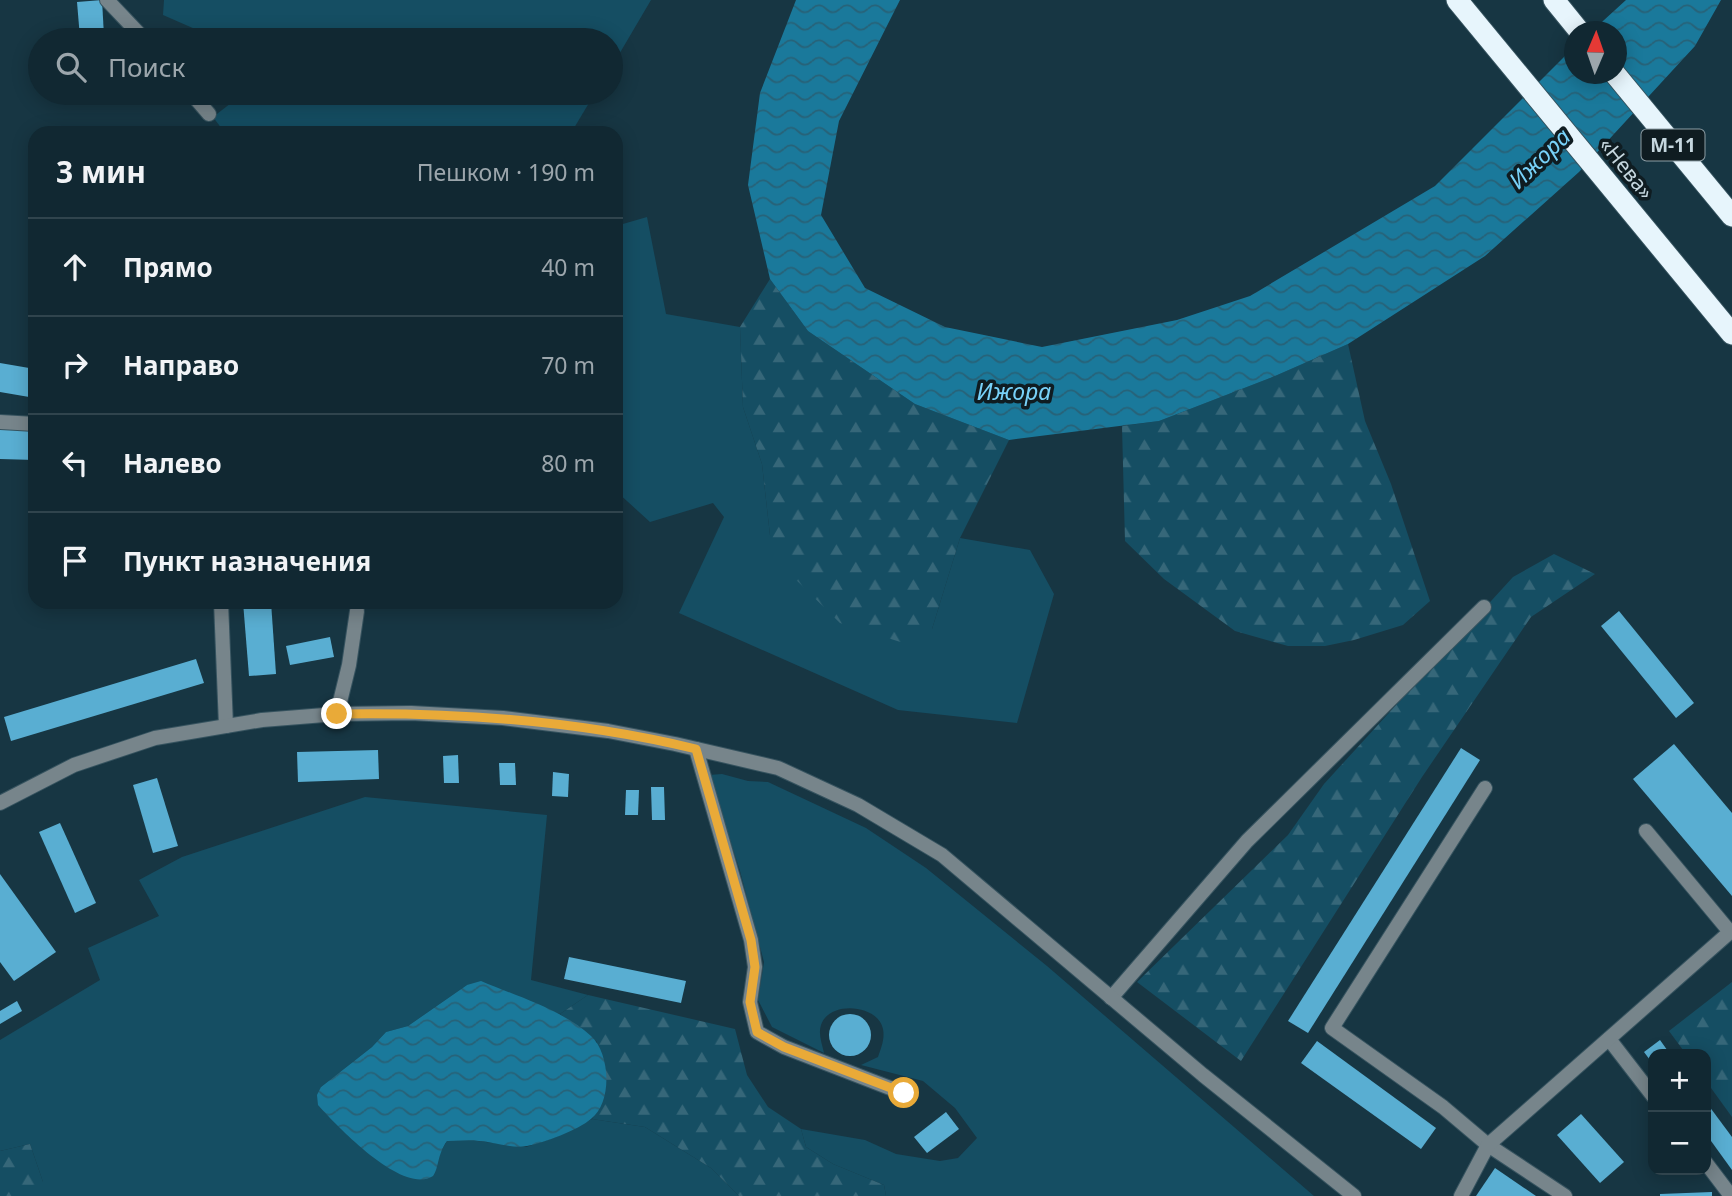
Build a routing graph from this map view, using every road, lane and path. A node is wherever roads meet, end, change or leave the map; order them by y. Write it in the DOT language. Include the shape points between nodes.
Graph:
graph roads {
  1 [pos="107,0"];
  2 [pos="1457,0"];
  3 [pos="1554,0"];
  4 [pos="1571,21"];
  5 [pos="134,28"];
  6 [pos="1623,84"];
  7 [pos="201,105"];
  8 [pos="209,114"];
  9 [pos="1732,216"];
  10 [pos="1732,334"];
  11 [pos="0,422"];
  12 [pos="28,424"];
  13 [pos="1484,607"];
  14 [pos="220,609"];
  15 [pos="357,611"];
  16 [pos="337,714"];
  17 [pos="226,726"];
  18 [pos="696,749"];
  19 [pos="1485,788"];
  20 [pos="0,803"];
  21 [pos="1646,831"];
  22 [pos="1111,998"];
  23 [pos="1609,1039"];
  24 [pos="1648,1090"];
  25 [pos="904,1093"];
  26 [pos="1488,1145"];
  27 [pos="1711,1170"];
  28 [pos="1354,1196"];
  29 [pos="1461,1196"];
  30 [pos="1565,1196"];
  31 [pos="1731,1196"];
  1 -- 5 [label="street"];
  2 -- 10 [label="highway, «Нева»"];
  3 -- 4 [label="highway"];
  6 -- 9 [label="highway, М-11"];
  7 -- 8 [label="street"];
  11 -- 12 [label="street"];
  13 -- 22 [label="street" via="1247,841"];
  14 -- 17 [label="street"];
  15 -- 16 [label="street"];
  16 -- 17 [label="street"];
  16 -- 18 [label="street" via="503,718 608,731"];
  17 -- 20 [label="street" via="155,738 74,765"];
  18 -- 22 [label="street" via="778,768 858,805 942,855"];
  18 -- 25 [label="street" via="751,940 755,967 750,1002 757,1032 784,1047"];
  19 -- 26 [label="street" via="1332,1028"];
  21 -- 23 [label="street" via="1730,932"];
  22 -- 28 [label="street"];
  23 -- 24 [label="street"];
  23 -- 26 [label="street"];
  26 -- 29 [label="street"];
  26 -- 30 [label="street"];
  27 -- 31 [label="street"];
}
